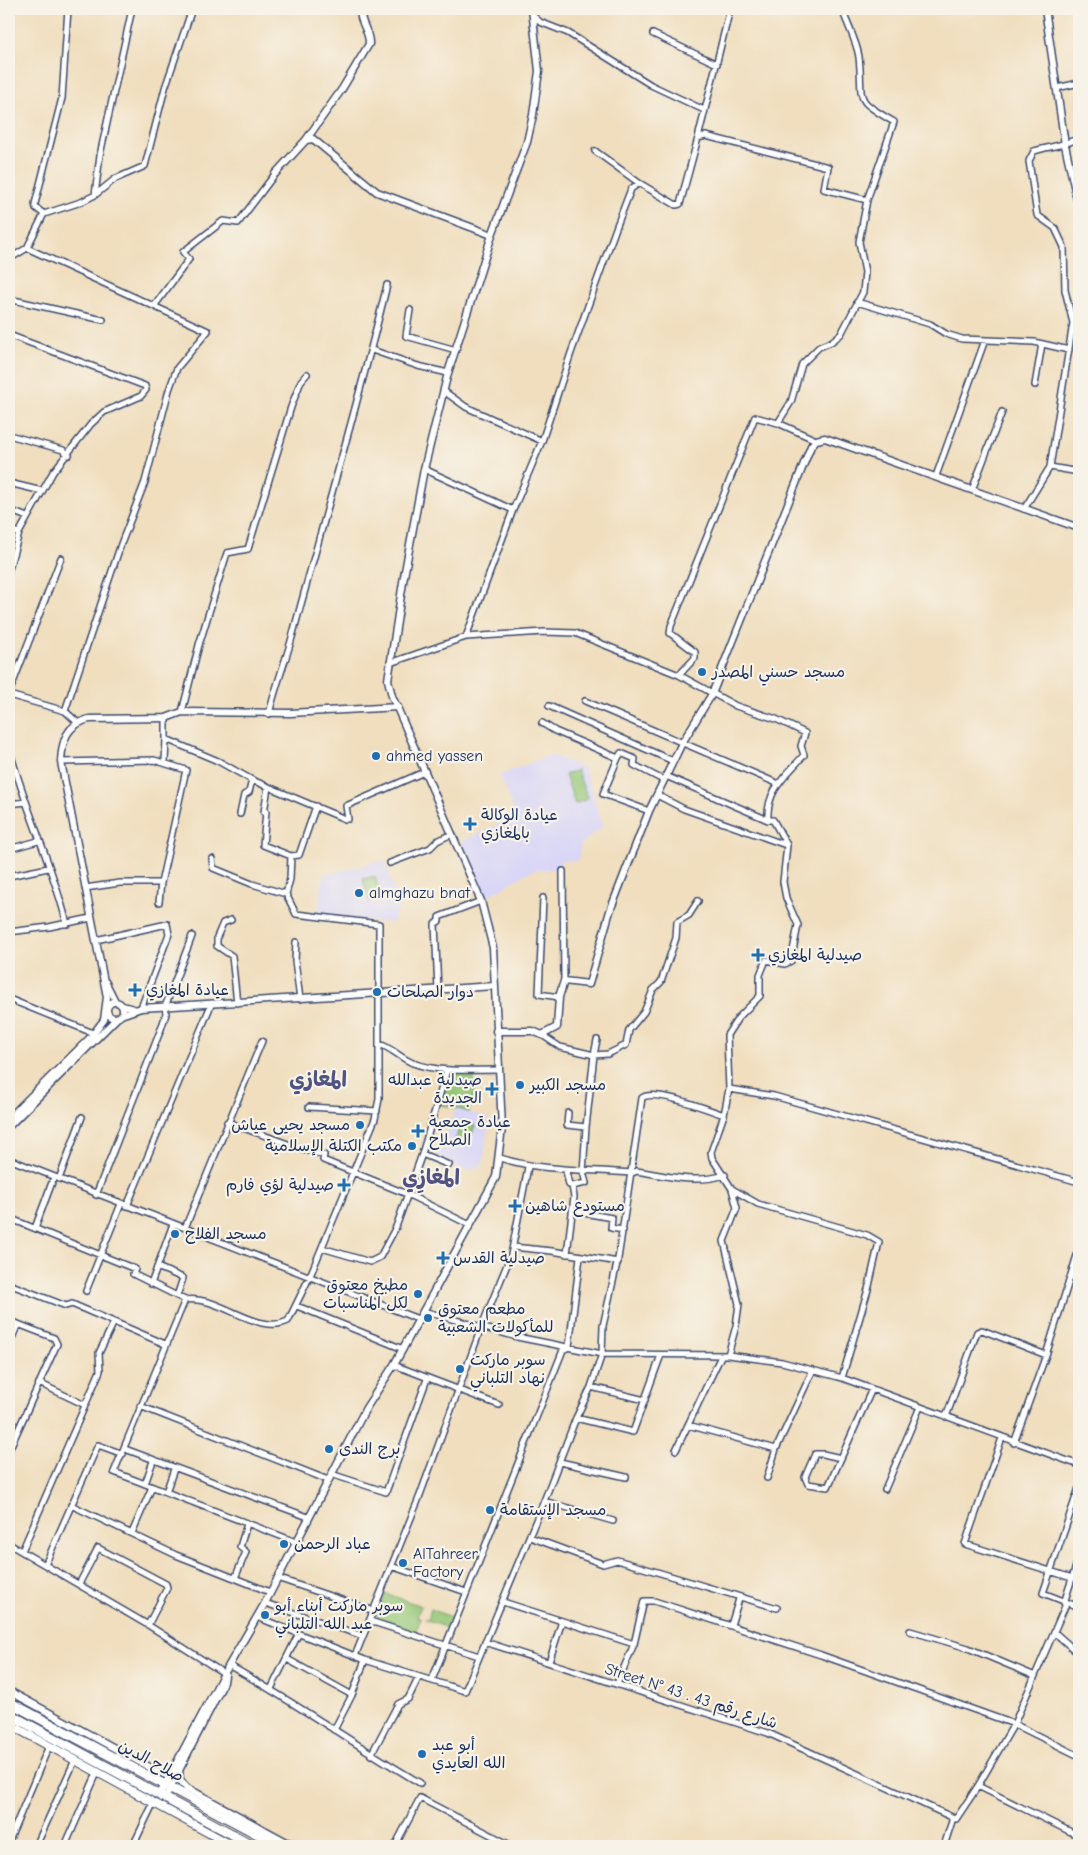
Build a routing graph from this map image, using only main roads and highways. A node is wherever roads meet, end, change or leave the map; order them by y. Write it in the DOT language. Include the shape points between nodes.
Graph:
graph roads {
  1 [pos="9,1702"];
  2 [pos="11,1720"];
  3 [pos="233,1846"];
  4 [pos="254,1846"];
  5 [pos="280,1846"];
  1 -- 5 [label="highway, صلاح الدين"];
  2 -- 3 [label="main road" via="49,1746"];
  2 -- 4 [label="highway, صلاح الدين"];
}
